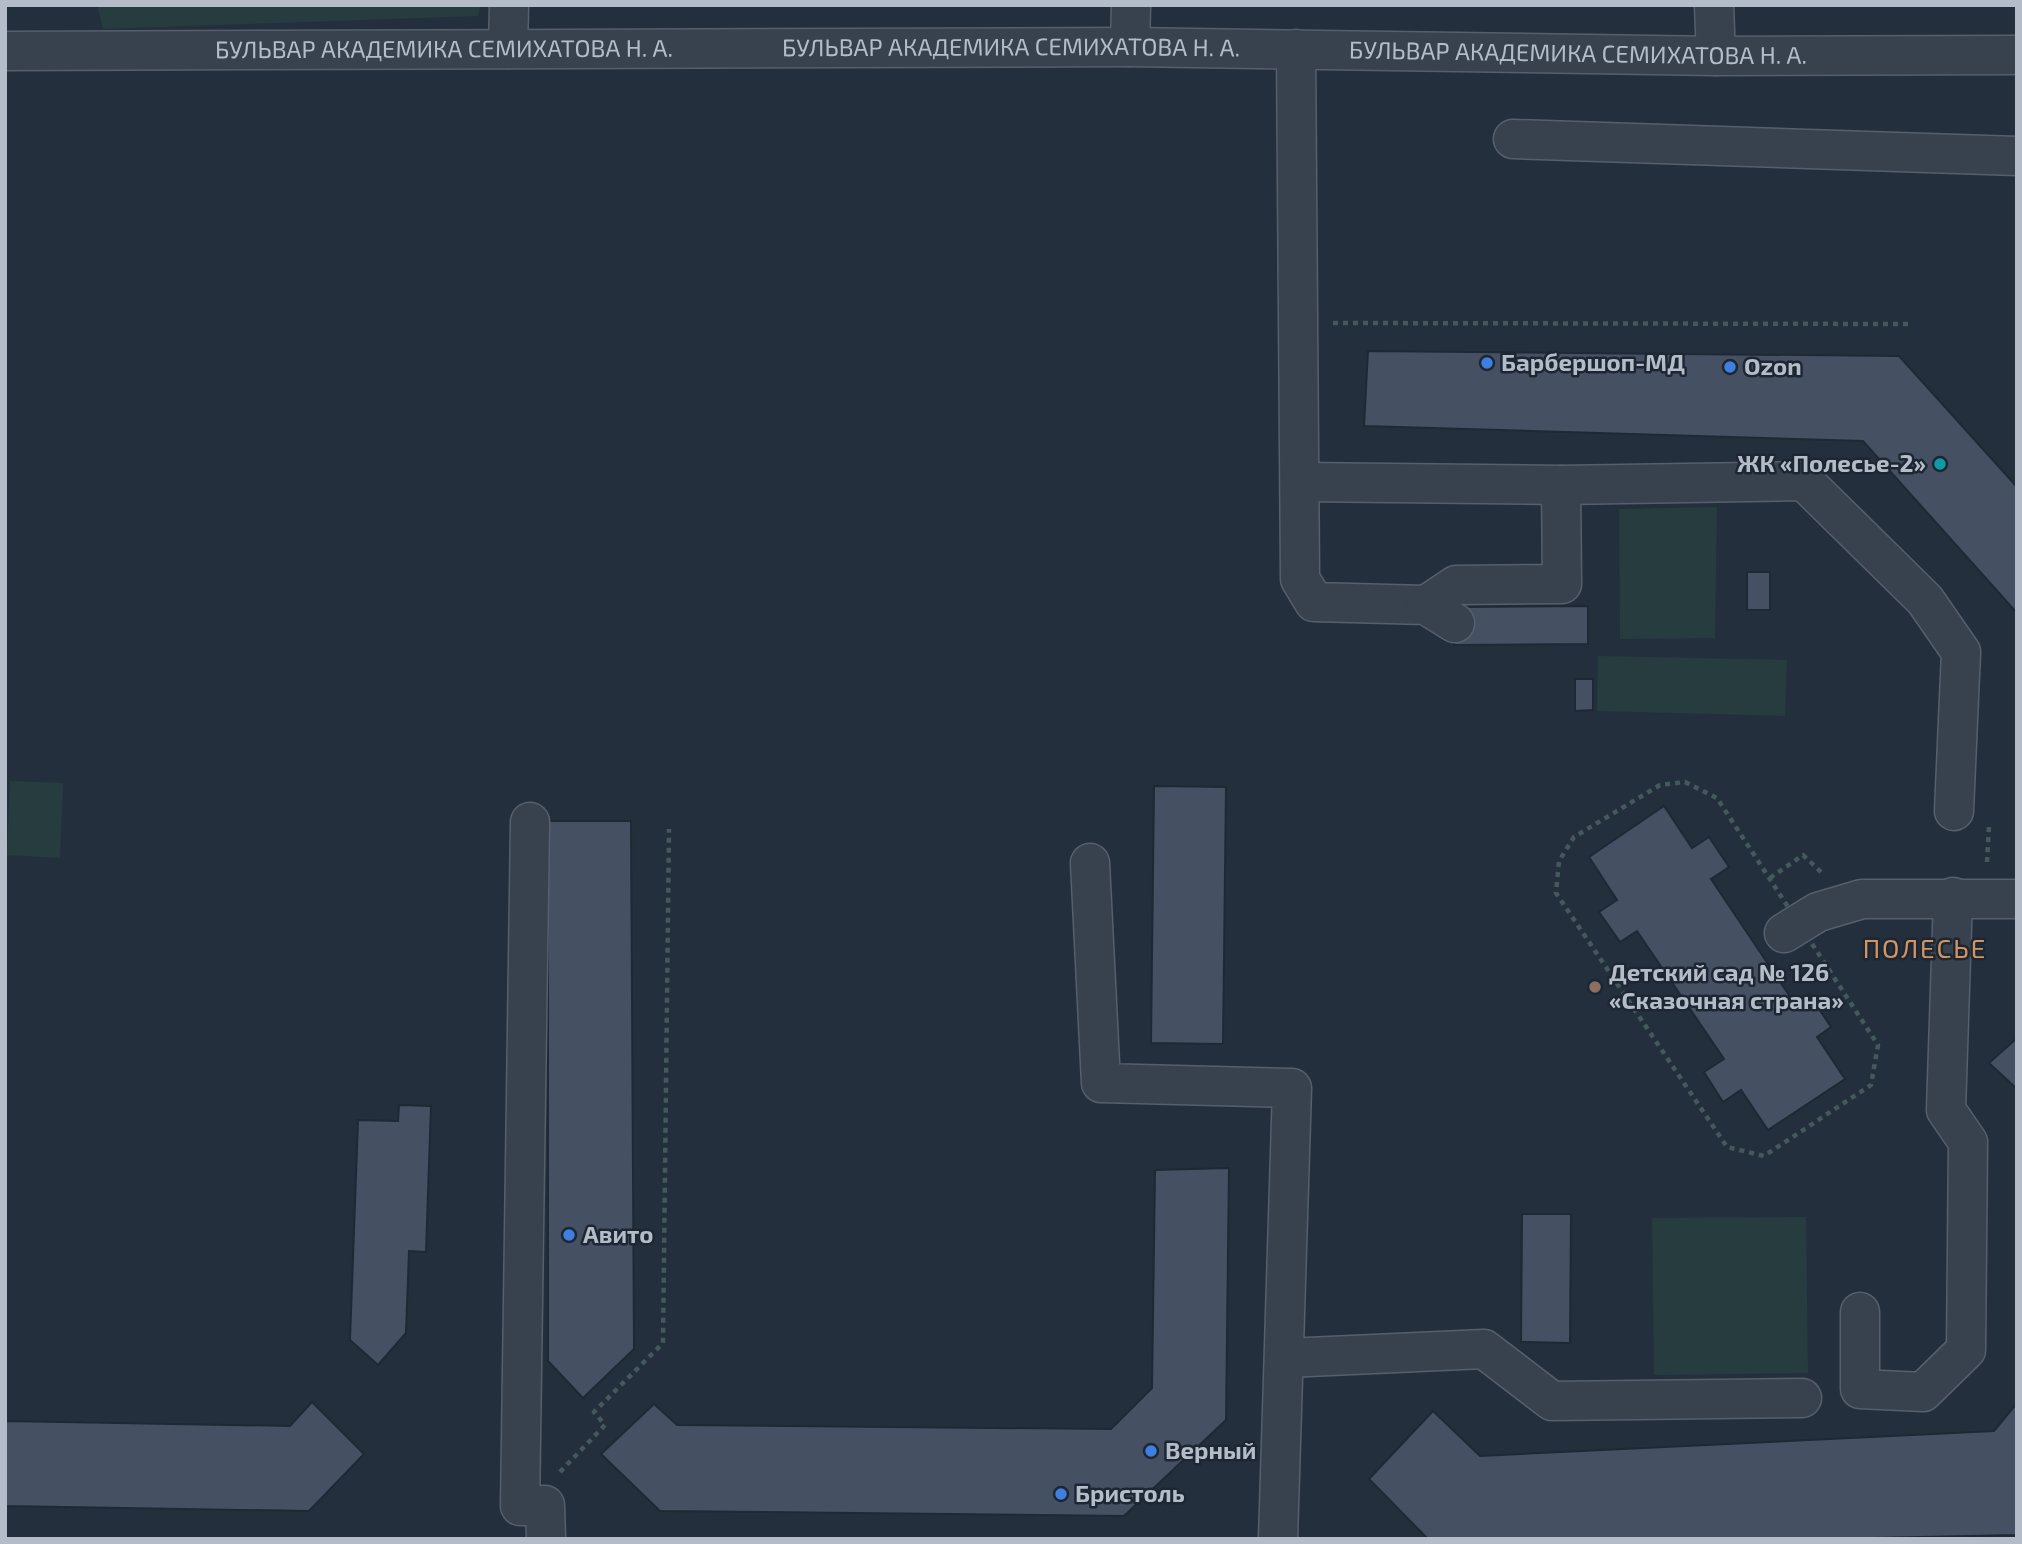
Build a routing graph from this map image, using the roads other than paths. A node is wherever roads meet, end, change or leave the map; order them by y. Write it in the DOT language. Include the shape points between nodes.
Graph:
graph roads {
  1 [pos="509,5"];
  2 [pos="1131,5"];
  3 [pos="1714,5"];
  4 [pos="1130,47"];
  5 [pos="508,49"];
  6 [pos="1296,49"];
  7 [pos="5,51"];
  8 [pos="1716,55"];
  9 [pos="2017,55"];
  10 [pos="1513,139"];
  11 [pos="2017,156"];
  12 [pos="1301,482"];
  13 [pos="1561,485"];
  14 [pos="1954,811"];
  15 [pos="530,822"];
  16 [pos="1090,863"];
  17 [pos="1953,897"];
  18 [pos="2017,899"];
  19 [pos="1791,928"];
  20 [pos="1860,1312"];
  21 [pos="1286,1358"];
  22 [pos="1802,1398"];
  23 [pos="545,1522"];
  24 [pos="1278,1539"];
  1 -- 5 [label="street"];
  2 -- 4 [label="street"];
  3 -- 8 [label="street"];
  4 -- 5 [label="street, БУЛЬВАР АКАДЕМИКА СЕМИХАТОВА Н. А."];
  4 -- 6 [label="street, БУЛЬВАР АКАДЕМИКА СЕМИХАТОВА Н. А."];
  5 -- 7 [label="street, БУЛЬВАР АКАДЕМИКА СЕМИХАТОВА Н. А."];
  6 -- 8 [label="street, БУЛЬВАР АКАДЕМИКА СЕМИХАТОВА Н. А."];
  6 -- 12 [label="street"];
  8 -- 9 [label="street, БУЛЬВАР АКАДЕМИКА СЕМИХАТОВА Н. А."];
  10 -- 11 [label="street"];
  12 -- 13 [label="street"];
  12 -- 13 [label="street" via="1300,579 1314,602 1441,615 1456,585 1562,584"];
  13 -- 14 [label="street" via="1804,481 1925,600 1961,652"];
  15 -- 23 [label="street" via="520,1506"];
  16 -- 21 [label="street" via="1101,1083 1292,1088"];
  17 -- 18 [label="street"];
  17 -- 19 [label="street" via="1862,899 1818,912"];
  17 -- 20 [label="street" via="1946,1110 1968,1142 1966,1350 1923,1392 1860,1390"];
  21 -- 22 [label="street" via="1484,1349 1552,1401"];
  21 -- 24 [label="street"];
}
